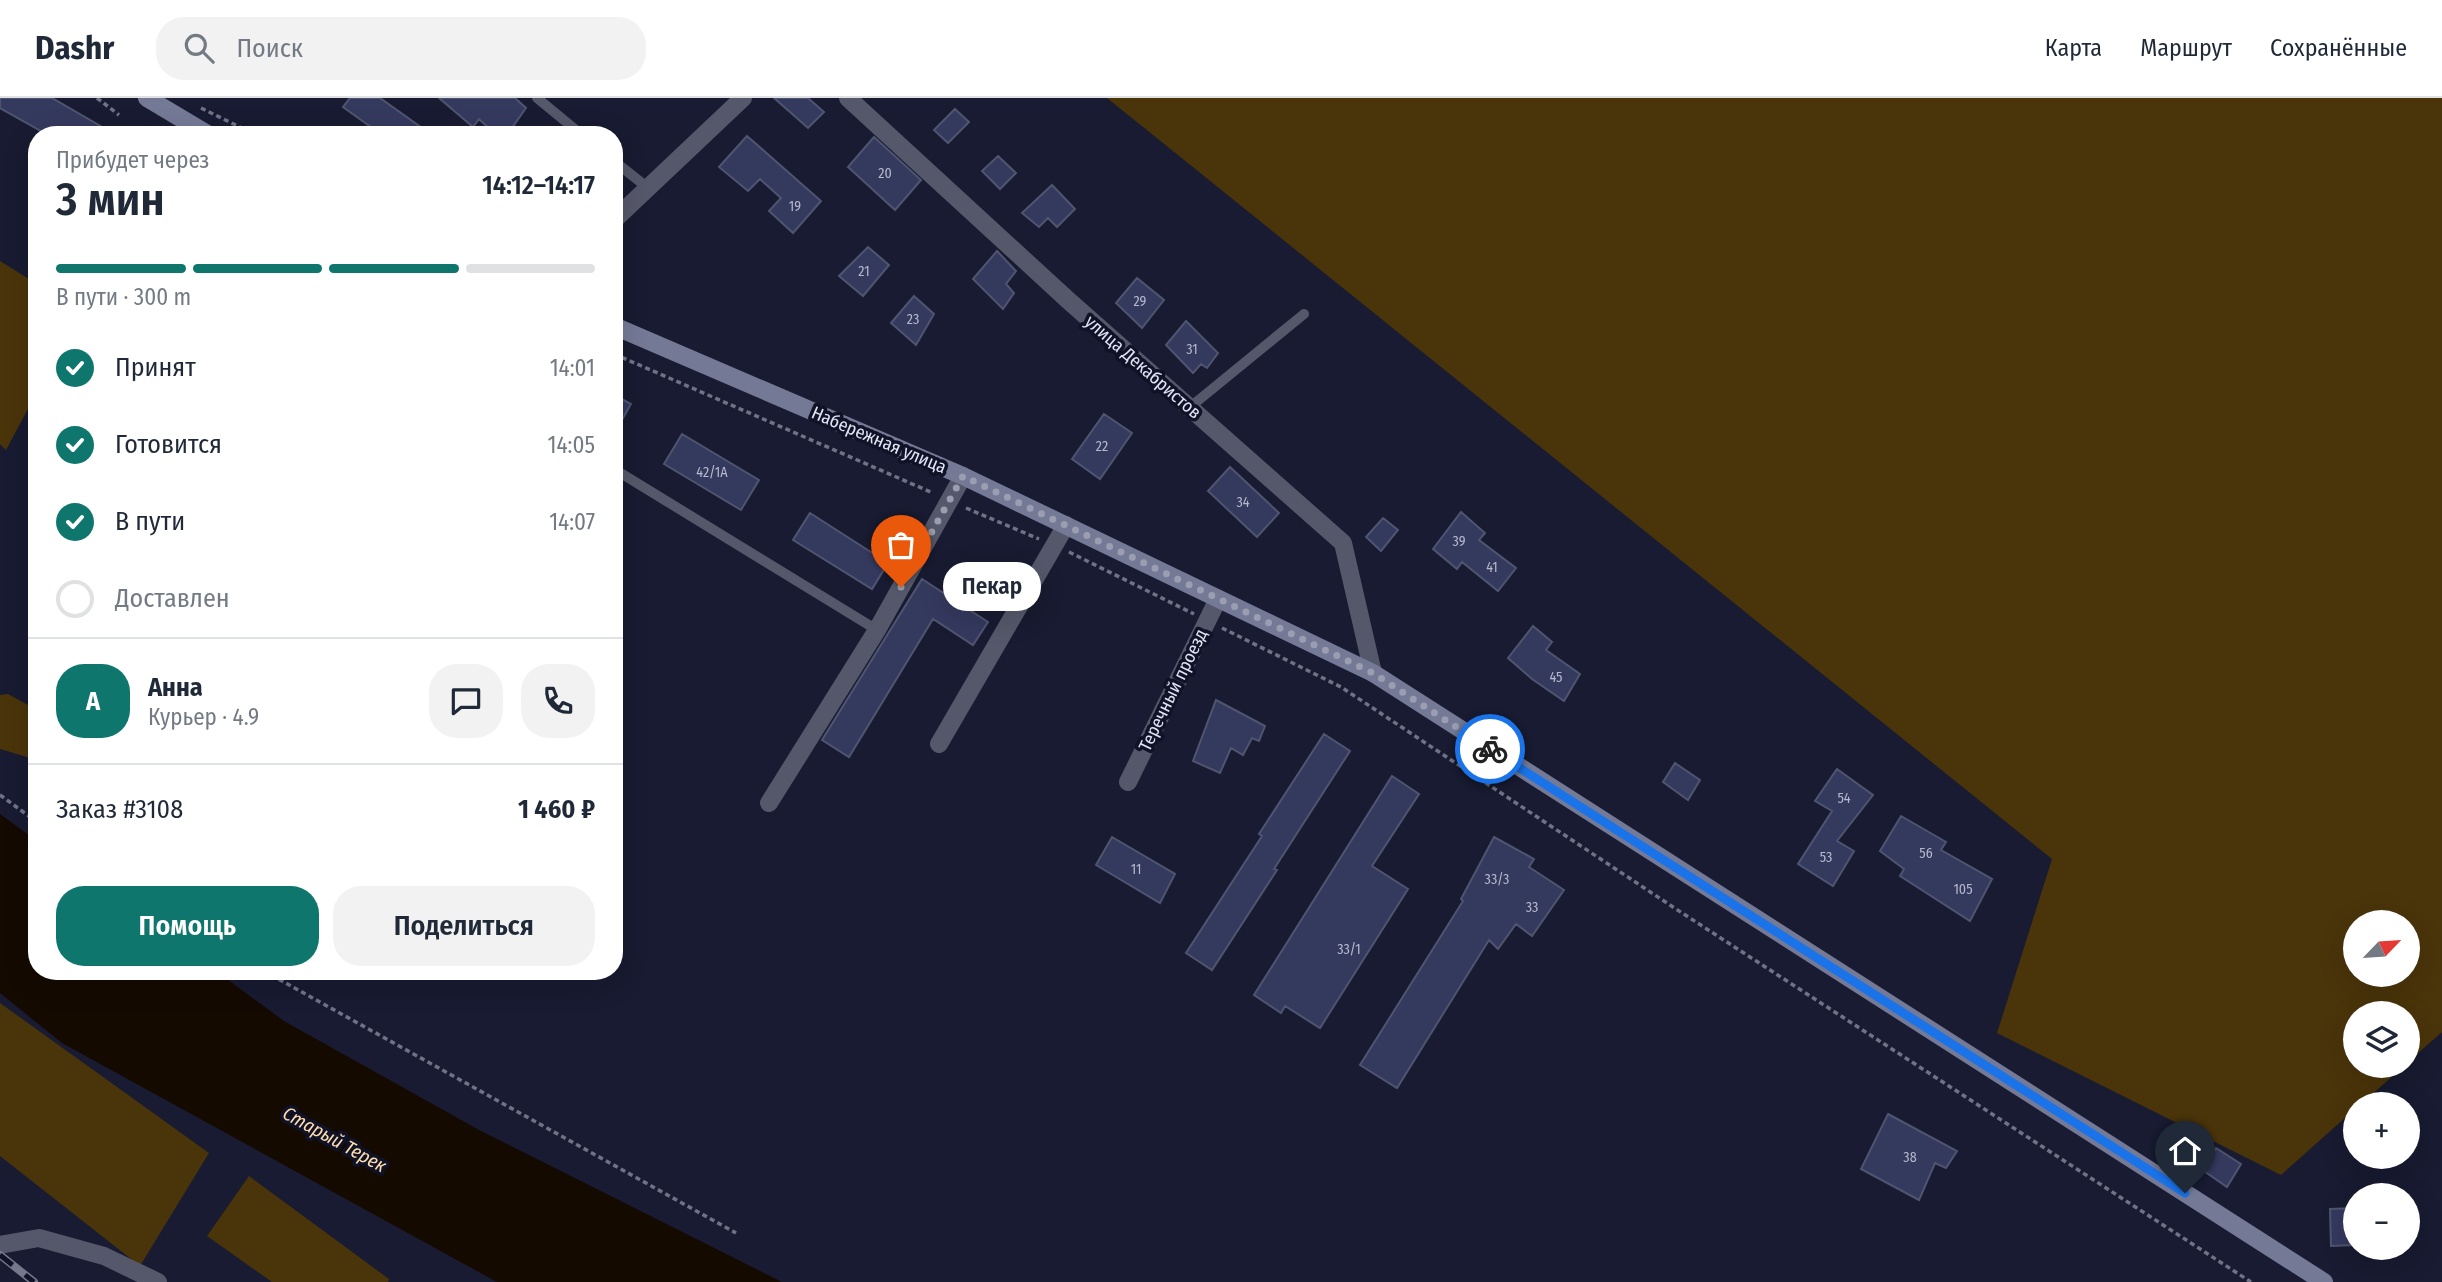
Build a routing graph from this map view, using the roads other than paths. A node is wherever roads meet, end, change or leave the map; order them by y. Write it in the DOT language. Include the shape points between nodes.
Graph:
graph roads {
  1 [pos="136,98"];
  2 [pos="147,98"];
  3 [pos="537,98"];
  4 [pos="743,98"];
  5 [pos="848,98"];
  6 [pos="181,126"];
  7 [pos="182,126"];
  8 [pos="571,126"];
  9 [pos="623,168"];
  10 [pos="648,188"];
  11 [pos="623,212"];
  12 [pos="1304,314"];
  13 [pos="623,330"];
  14 [pos="1189,408"];
  15 [pos="623,475"];
  16 [pos="963,476"];
  17 [pos="1066,525"];
  18 [pos="1218,599"];
  19 [pos="877,630"];
  20 [pos="1373,673"];
  21 [pos="939,744"];
  22 [pos="1128,782"];
  23 [pos="769,803"];
  24 [pos="0,1245"];
  25 [pos="158,1282"];
  26 [pos="2324,1282"];
  1 -- 6 [label="lane"];
  2 -- 7 [label="main road"];
  3 -- 8 [label="lane"];
  4 -- 10 [label="street"];
  5 -- 14 [label="street, улица Декабристов"];
  9 -- 10 [label="lane"];
  10 -- 11 [label="street"];
  12 -- 14 [label="lane"];
  13 -- 16 [label="main road, Набережная улица"];
  14 -- 20 [label="street, улица Декабристов" via="1343,543"];
  15 -- 19 [label="lane"];
  16 -- 17 [label="main road, Набережная улица"];
  16 -- 19 [label="street"];
  17 -- 18 [label="main road, Набережная улица"];
  17 -- 21 [label="street"];
  18 -- 20 [label="main road, Набережная улица"];
  18 -- 22 [label="street, Теречный проезд"];
  19 -- 23 [label="street"];
  20 -- 26 [label="main road, Набережная улица"];
  24 -- 25 [label="street" via="39,1238 104,1256"];
}
